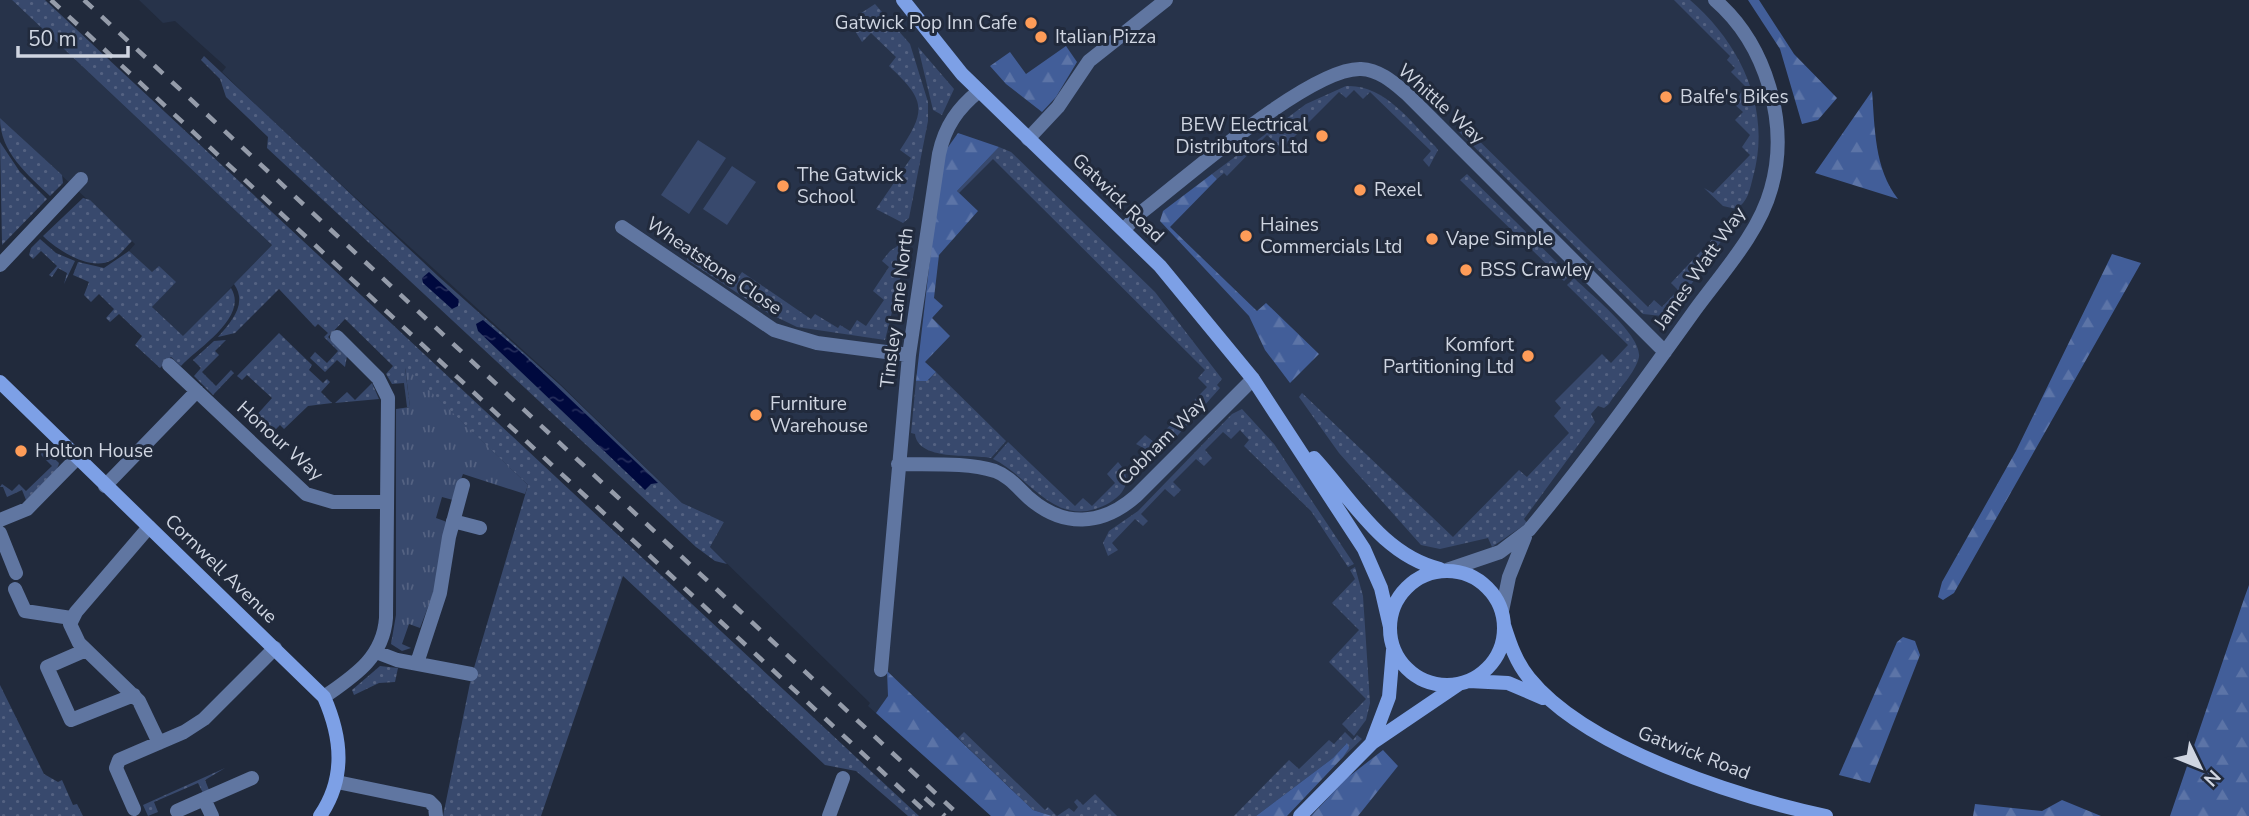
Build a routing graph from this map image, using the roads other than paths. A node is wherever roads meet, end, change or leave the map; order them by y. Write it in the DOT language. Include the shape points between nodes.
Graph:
graph roads {
  1 [pos="903,0"];
  2 [pos="1166,0"];
  3 [pos="1715,0"];
  4 [pos="979,91"];
  5 [pos="1028,139"];
  6 [pos="82,179"];
  7 [pos="622,227"];
  8 [pos="1124,229"];
  9 [pos="2,258"];
  10 [pos="337,337"];
  11 [pos="1665,352"];
  12 [pos="909,355"];
  13 [pos="169,365"];
  14 [pos="1253,379"];
  15 [pos="0,382"];
  16 [pos="197,391"];
  17 [pos="1293,437"];
  18 [pos="77,458"];
  19 [pos="898,464"];
  20 [pos="463,485"];
  21 [pos="106,486"];
  22 [pos="387,502"];
  23 [pos="0,520"];
  24 [pos="453,521"];
  25 [pos="149,527"];
  26 [pos="480,528"];
  27 [pos="1529,530"];
  28 [pos="0,533"];
  29 [pos="1447,570"];
  30 [pos="16,573"];
  31 [pos="15,589"];
  32 [pos="71,618"];
  33 [pos="1503,618"];
  34 [pos="1391,635"];
  35 [pos="275,648"];
  36 [pos="86,650"];
  37 [pos="376,652"];
  38 [pos="417,663"];
  39 [pos="881,670"];
  40 [pos="471,674"];
  41 [pos="1463,682"];
  42 [pos="134,695"];
  43 [pos="324,697"];
  44 [pos="1557,705"];
  45 [pos="159,743"];
  46 [pos="1372,743"];
  47 [pos="252,778"];
  48 [pos="843,778"];
  49 [pos="337,782"];
  50 [pos="204,799"];
  51 [pos="176,808"];
  52 [pos="134,809"];
  53 [pos="1805,814"];
  54 [pos="212,816"];
  55 [pos="320,816"];
  56 [pos="436,816"];
  57 [pos="829,816"];
  58 [pos="1300,816"];
  59 [pos="1826,816"];
  1 -- 4 [label="street, Gatwick Road"];
  2 -- 5 [label="street" via="1089,61 1058,107"];
  3 -- 11 [label="street, James Watt Way" via="1741,28 1768,80 1777,130 1775,174 1767,202 1753,226"];
  4 -- 5 [label="street, Gatwick Road"];
  4 -- 12 [label="street, Tinsley Lane North" via="950,122 940,149"];
  5 -- 8 [label="street, Gatwick Road"];
  6 -- 9 [label="street"];
  7 -- 12 [label="street, Wheatstone Close" via="774,330 824,344"];
  8 -- 11 [label="street, Whittle Way" via="1304,88 1345,71 1371,71 1413,100"];
  8 -- 14 [label="street, Gatwick Road"];
  10 -- 22 [label="street" via="386,390"];
  11 -- 27 [label="street, James Watt Way"];
  12 -- 19 [label="street, Tinsley Lane North"];
  13 -- 16 [label="street, Honour Way"];
  14 -- 17 [label="street, Gatwick Road"];
  14 -- 19 [label="street, Cobham Way" via="1136,496 1098,518 1071,520 1054,515 995,471"];
  15 -- 18 [label="street, Cornwell Avenue"];
  16 -- 21 [label="street"];
  16 -- 22 [label="street, Honour Way" via="306,494 333,502"];
  17 -- 29 [label="street, Gatwick Road" via="1396,550"];
  17 -- 34 [label="street, Gatwick Road" via="1368,556 1381,588"];
  18 -- 21 [label="street, Cornwell Avenue"];
  18 -- 23 [label="street" via="27,509"];
  19 -- 39 [label="street, Tinsley Lane North"];
  20 -- 24 [label="street"];
  21 -- 25 [label="street, Cornwell Avenue"];
  22 -- 37 [label="street" via="386,618"];
  24 -- 26 [label="street"];
  24 -- 38 [label="street" via="440,593"];
  25 -- 32 [label="street"];
  25 -- 35 [label="street, Cornwell Avenue"];
  27 -- 29 [label="street, James Watt Way" via="1500,552"];
  27 -- 33 [label="street, James Watt Way" via="1509,577"];
  28 -- 30 [label="street"];
  29 -- 33 [label="street" via="1480,581 1492,592"];
  29 -- 34 [label="street" via="1409,585 1395,604"];
  31 -- 32 [label="street" via="25,611"];
  32 -- 36 [label="street" via="71,631"];
  33 -- 41 [label="street" via="1502,643 1495,659"];
  33 -- 44 [label="street, Gatwick Road" via="1518,662"];
  34 -- 41 [label="street" via="1401,661 1416,675 1434,683"];
  34 -- 46 [label="street" via="1389,697"];
  35 -- 43 [label="street, Cornwell Avenue"];
  35 -- 45 [label="street" via="204,719"];
  36 -- 42 [label="street"];
  36 -- 42 [label="street" via="47,667 71,720"];
  37 -- 38 [label="street"];
  37 -- 43 [label="street" via="357,674"];
  38 -- 40 [label="street"];
  41 -- 44 [label="street, Gatwick Road" via="1508,683"];
  41 -- 46 [label="street"];
  42 -- 45 [label="street"];
  43 -- 49 [label="street, Cornwell Avenue" via="339,742"];
  44 -- 53 [label="street, Gatwick Road" via="1604,736 1650,758"];
  45 -- 52 [label="street" via="116,764"];
  46 -- 58 [label="street"];
  47 -- 50 [label="street"];
  48 -- 57 [label="street"];
  49 -- 55 [label="street, Cornwell Avenue"];
  49 -- 56 [label="street" via="429,801"];
  50 -- 51 [label="street"];
  50 -- 54 [label="street"];
  53 -- 59 [label="street, Gatwick Road"];
}
